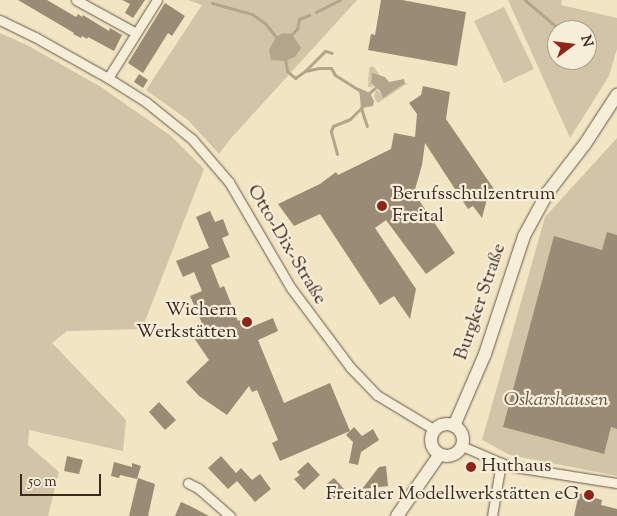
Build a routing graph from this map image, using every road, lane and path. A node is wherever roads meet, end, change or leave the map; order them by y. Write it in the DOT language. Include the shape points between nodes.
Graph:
graph roads {
  1 [pos="76,0"];
  2 [pos="157,0"];
  3 [pos="0,20"];
  4 [pos="136,33"];
  5 [pos="108,78"];
  6 [pos="617,95"];
  7 [pos="454,426"];
  8 [pos="435,430"];
  9 [pos="462,446"];
  10 [pos="440,454"];
  11 [pos="501,464"];
  12 [pos="188,483"];
  13 [pos="617,483"];
  14 [pos="230,516"];
  15 [pos="397,516"];
  16 [pos="492,516"];
  1 -- 4 [label="street"];
  2 -- 4 [label="street"];
  3 -- 5 [label="street, Otto-Dix-Straße"];
  4 -- 5 [label="street"];
  5 -- 8 [label="street, Otto-Dix-Straße" via="146,102 204,151 228,182 291,288 328,341 363,383"];
  6 -- 7 [label="main road, Burgker Straße" via="548,192 524,236 485,354"];
  7 -- 8 [label="main road" via="444,424"];
  7 -- 9 [label="main road" via="461,432"];
  8 -- 10 [label="main road" via="433,446"];
  9 -- 10 [label="main road" via="455,454"];
  9 -- 11 [label="street"];
  10 -- 15 [label="main road"];
  11 -- 13 [label="street"];
  11 -- 16 [label="street"];
  12 -- 14 [label="street"];
}
